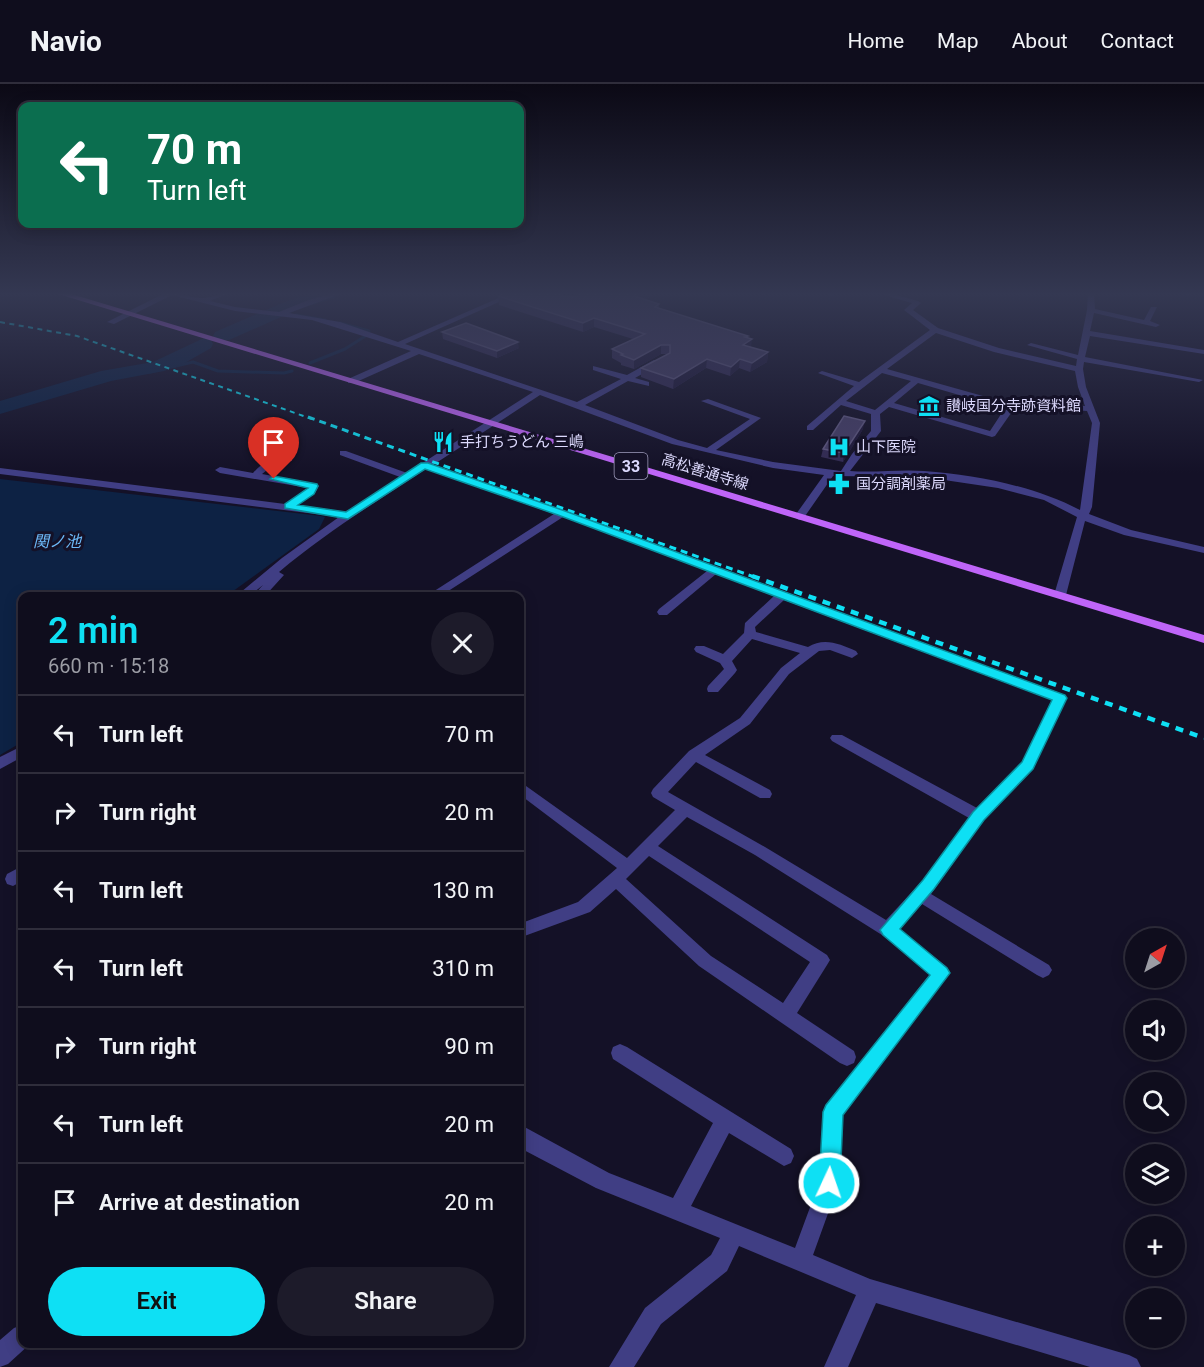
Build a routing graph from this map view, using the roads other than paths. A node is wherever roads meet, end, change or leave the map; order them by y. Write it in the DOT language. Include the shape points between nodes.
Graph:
graph roads {
  1 [pos="258,353"];
  2 [pos="415,353"];
  3 [pos="424,353"];
  4 [pos="904,353"];
  5 [pos="1010,353"];
  6 [pos="1061,353"];
  7 [pos="1082,353"];
  8 [pos="665,358"];
  9 [pos="1081,358"];
  10 [pos="1144,358"];
  11 [pos="596,368"];
  12 [pos="1079,369"];
  13 [pos="880,370"];
  14 [pos="1143,370"];
  15 [pos="822,374"];
  16 [pos="628,378"];
  17 [pos="1199,380"];
  18 [pos="351,381"];
  19 [pos="916,381"];
  20 [pos="646,384"];
  21 [pos="860,385"];
  22 [pos="538,392"];
  23 [pos="705,401"];
  24 [pos="840,402"];
  25 [pos="1013,403"];
  26 [pos="888,404"];
  27 [pos="577,406"];
  28 [pos="1091,409"];
  29 [pos="876,413"];
  30 [pos="491,423"];
  31 [pos="810,429"];
  32 [pos="708,451"];
  33 [pos="343,453"];
  34 [pos="289,459"];
  35 [pos="424,465"];
  36 [pos="220,470"];
  37 [pos="0,471"];
  38 [pos="830,473"];
  39 [pos="844,474"];
  40 [pos="255,476"];
  41 [pos="407,476"];
  42 [pos="289,506"];
  43 [pos="562,513"];
  44 [pos="348,515"];
  45 [pos="1083,515"];
  46 [pos="800,517"];
  47 [pos="1204,549"];
  48 [pos="286,560"];
  49 [pos="714,570"];
  50 [pos="247,592"];
  51 [pos="263,592"];
  52 [pos="439,592"];
  53 [pos="782,595"];
  54 [pos="1060,595"];
  55 [pos="663,612"];
  56 [pos="750,634"];
  57 [pos="789,637"];
  58 [pos="1204,639"];
  59 [pos="813,649"];
  60 [pos="699,650"];
  61 [pos="852,654"];
  62 [pos="724,660"];
  63 [pos="713,689"];
  64 [pos="837,738"];
  65 [pos="18,753"];
  66 [pos="694,755"];
  67 [pos="0,764"];
  68 [pos="524,790"];
  69 [pos="765,794"];
  70 [pos="685,809"];
  71 [pos="979,816"];
  72 [pos="648,847"];
  73 [pos="622,873"];
  74 [pos="920,895"];
  75 [pos="524,929"];
  76 [pos="888,930"];
  77 [pos="1043,970"];
  78 [pos="785,1015"];
  79 [pos="620,1053"];
  80 [pos="847,1057"];
  81 [pos="725,1120"];
  82 [pos="524,1139"];
  83 [pos="784,1156"];
  84 [pos="678,1210"];
  85 [pos="734,1233"];
  86 [pos="800,1262"];
  87 [pos="870,1290"];
  88 [pos="18,1340"];
  89 [pos="0,1356"];
  90 [pos="621,1367"];
  91 [pos="836,1367"];
  92 [pos="1129,1367"];
  1 -- 18 [label="main road, 高松善通寺線 / 33"];
  2 -- 18 [label="street"];
  3 -- 22 [label="street"];
  4 -- 13 [label="street"];
  5 -- 12 [label="street"];
  6 -- 9 [label="street"];
  7 -- 9 [label="street"];
  8 -- 16 [label="street"];
  9 -- 12 [label="street"];
  9 -- 14 [label="street"];
  10 -- 14 [label="street"];
  11 -- 16 [label="street"];
  12 -- 28 [label="street"];
  13 -- 19 [label="street"];
  13 -- 21 [label="street"];
  14 -- 17 [label="street"];
  15 -- 21 [label="street"];
  16 -- 20 [label="street"];
  16 -- 27 [label="street"];
  18 -- 30 [label="main road, 高松善通寺線 / 33"];
  19 -- 25 [label="street" via="990,401"];
  19 -- 26 [label="street"];
  21 -- 24 [label="street"];
  22 -- 27 [label="street"];
  22 -- 30 [label="street"];
  23 -- 32 [label="street" via="757,418"];
  24 -- 29 [label="street"];
  24 -- 31 [label="street"];
  25 -- 26 [label="street" via="992,434"];
  25 -- 28 [label="street"];
  26 -- 29 [label="street"];
  27 -- 32 [label="street"];
  28 -- 45 [label="street" via="1096,423"];
  29 -- 39 [label="street" via="876,431"];
  30 -- 35 [label="street"];
  30 -- 46 [label="main road, 高松善通寺線 / 33"];
  32 -- 38 [label="street"];
  33 -- 41 [label="street"];
  34 -- 40 [label="street" via="269,461"];
  35 -- 41 [label="street"];
  35 -- 43 [label="street"];
  36 -- 40 [label="street"];
  37 -- 42 [label="street"];
  38 -- 39 [label="street"];
  38 -- 46 [label="street"];
  39 -- 45 [label="street" via="924,474 999,485 1048,498"];
  40 -- 42 [label="street" via="314,486"];
  41 -- 44 [label="street"];
  42 -- 44 [label="street"];
  43 -- 49 [label="street"];
  43 -- 52 [label="street"];
  44 -- 48 [label="street"];
  45 -- 47 [label="street" via="1128,533"];
  45 -- 54 [label="street"];
  46 -- 54 [label="main road, 高松善通寺線 / 33"];
  48 -- 50 [label="street"];
  48 -- 51 [label="street"];
  49 -- 53 [label="street"];
  49 -- 55 [label="street"];
  53 -- 56 [label="street" via="749,626"];
  53 -- 71 [label="street" via="1060,698 1028,765"];
  54 -- 58 [label="main road, 高松善通寺線 / 33"];
  56 -- 59 [label="street"];
  56 -- 62 [label="street"];
  57 -- 59 [label="street"];
  59 -- 61 [label="street" via="827,644"];
  59 -- 66 [label="street" via="785,671 745,721"];
  60 -- 62 [label="street"];
  62 -- 63 [label="street" via="731,670"];
  64 -- 71 [label="street"];
  65 -- 67 [label="street"];
  66 -- 69 [label="street"];
  66 -- 70 [label="street" via="658,793"];
  68 -- 73 [label="street"];
  70 -- 72 [label="street"];
  70 -- 76 [label="street"];
  71 -- 74 [label="street"];
  72 -- 73 [label="street"];
  72 -- 78 [label="street" via="821,960"];
  73 -- 75 [label="street" via="584,907"];
  73 -- 78 [label="street" via="705,961"];
  74 -- 76 [label="street"];
  74 -- 77 [label="street"];
  76 -- 86 [label="street" via="941,973 833,1112 829,1183"];
  78 -- 80 [label="street"];
  79 -- 81 [label="street"];
  81 -- 83 [label="street"];
  81 -- 84 [label="street"];
  82 -- 84 [label="street" via="603,1181"];
  84 -- 85 [label="street"];
  85 -- 86 [label="street"];
  85 -- 90 [label="street" via="719,1263 653,1316"];
  86 -- 87 [label="street"];
  87 -- 91 [label="street"];
  87 -- 92 [label="street"];
  88 -- 89 [label="street"];
}
